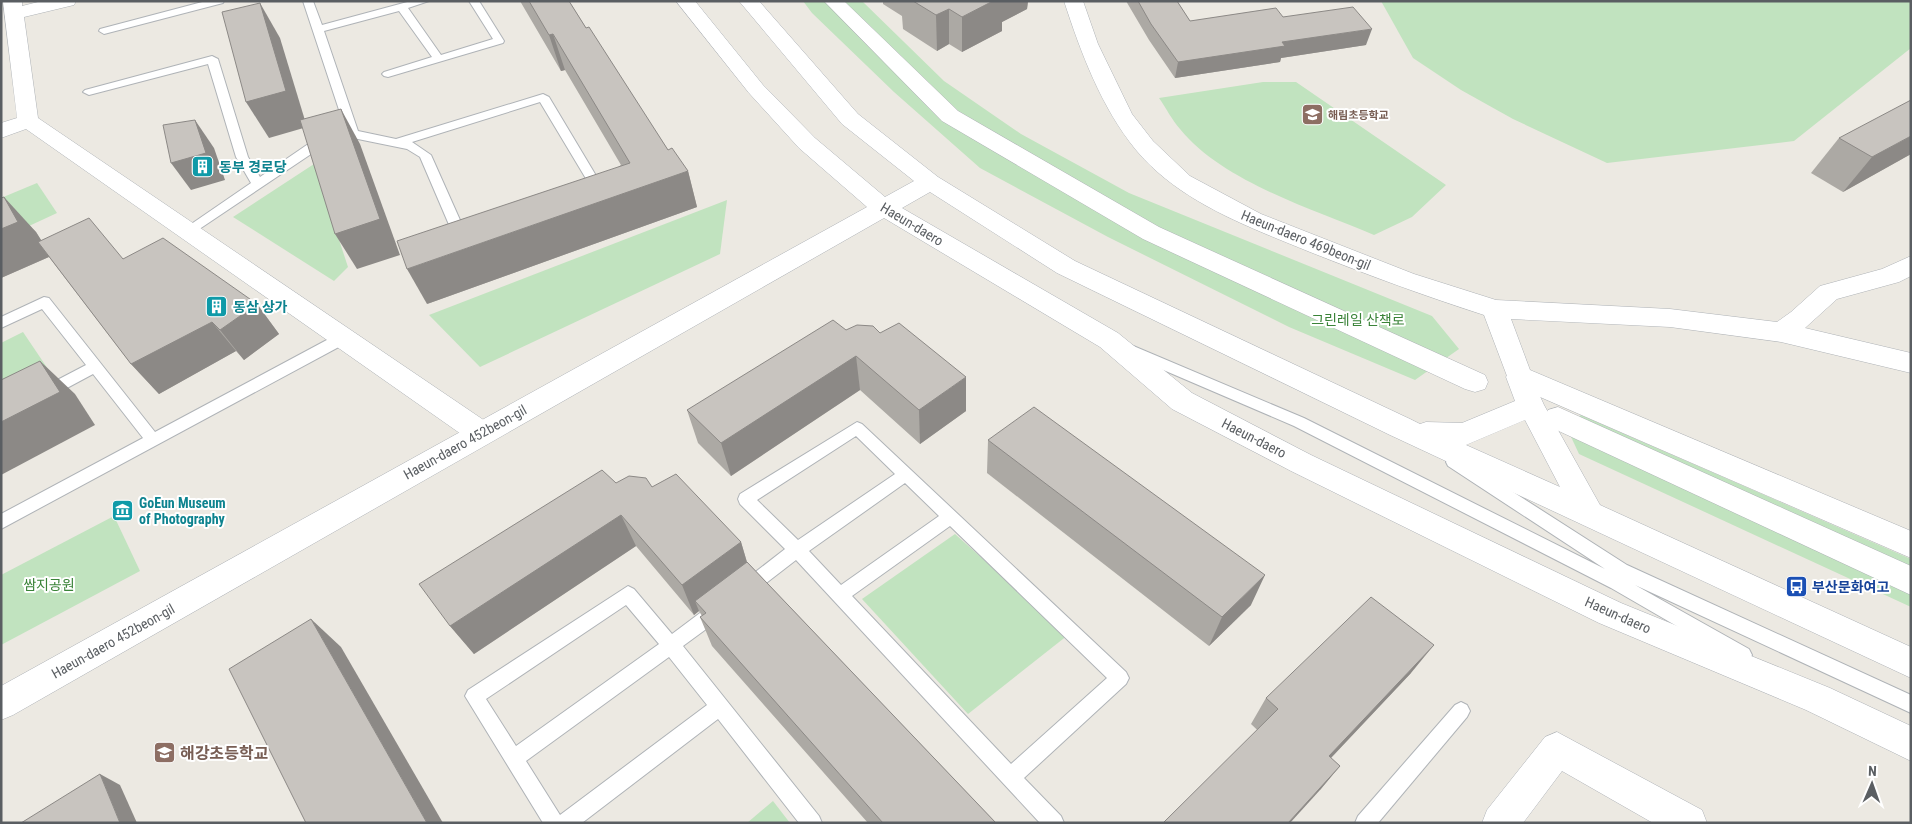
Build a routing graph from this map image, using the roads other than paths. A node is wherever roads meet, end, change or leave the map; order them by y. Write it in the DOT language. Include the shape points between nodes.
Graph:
graph roads {
  1 [pos="67,1"];
  2 [pos="219,1"];
  3 [pos="308,1"];
  4 [pos="424,1"];
  5 [pos="474,1"];
  6 [pos="685,1"];
  7 [pos="748,1"];
  8 [pos="833,1"];
  9 [pos="1073,1"];
  10 [pos="402,7"];
  11 [pos="12,8"];
  12 [pos="317,30"];
  13 [pos="104,31"];
  14 [pos="439,59"];
  15 [pos="388,74"];
  16 [pos="89,92"];
  17 [pos="28,121"];
  18 [pos="1,130"];
  19 [pos="353,134"];
  20 [pos="397,143"];
  21 [pos="930,182"];
  22 [pos="258,184"];
  23 [pos="580,196"];
  24 [pos="882,207"];
  25 [pos="189,232"];
  26 [pos="469,236"];
  27 [pos="1911,265"];
  28 [pos="1495,309"];
  29 [pos="1,323"];
  30 [pos="1781,332"];
  31 [pos="343,338"];
  32 [pos="1911,363"];
  33 [pos="96,366"];
  34 [pos="1519,377"];
  35 [pos="1475,382"];
  36 [pos="36,398"];
  37 [pos="1531,406"];
  38 [pos="1558,418"];
  39 [pos="1407,430"];
  40 [pos="481,433"];
  41 [pos="153,440"];
  42 [pos="906,474"];
  43 [pos="1588,512"];
  44 [pos="950,517"];
  45 [pos="1,522"];
  46 [pos="1911,545"];
  47 [pos="797,550"];
  48 [pos="1911,581"];
  49 [pos="840,595"];
  50 [pos="671,645"];
  51 [pos="1911,663"];
  52 [pos="1,704"];
  53 [pos="1911,704"];
  54 [pos="720,706"];
  55 [pos="1460,711"];
  56 [pos="1911,744"];
  57 [pos="513,759"];
  58 [pos="1011,777"];
  59 [pos="554,823"];
  60 [pos="566,823"];
  61 [pos="812,823"];
  62 [pos="1054,823"];
  63 [pos="1365,823"];
  64 [pos="1500,823"];
  65 [pos="1689,823"];
  1 -- 11 [label="street"];
  2 -- 13 [label="lane"];
  3 -- 12 [label="lane"];
  4 -- 10 [label="lane"];
  5 -- 14 [label="lane" via="499,41"];
  6 -- 24 [label="street, Haeun-daero" via="756,89 807,143"];
  7 -- 21 [label="street" via="850,119"];
  8 -- 35 [label="street" via="950,116 1151,233"];
  9 -- 28 [label="street, Haeun-daero 469beon-gil" via="1088,44 1122,115 1145,146 1182,181 1253,220 1405,280"];
  10 -- 12 [label="lane"];
  10 -- 14 [label="lane"];
  11 -- 17 [label="street"];
  12 -- 19 [label="lane"];
  14 -- 15 [label="lane"];
  16 -- 22 [label="lane" via="212,59 242,158"];
  17 -- 18 [label="street"];
  17 -- 25 [label="street"];
  19 -- 22 [label="lane" via="321,141"];
  19 -- 26 [label="lane" via="411,146 425,155 459,239"];
  20 -- 23 [label="lane" via="543,97 598,189"];
  21 -- 24 [label="street, Haeun-daero 452beon-gil"];
  21 -- 39 [label="street" via="1066,267"];
  22 -- 25 [label="lane"];
  24 -- 40 [label="street, Haeun-daero 452beon-gil"];
  24 -- 56 [label="street, Haeun-daero" via="1108,340 1182,401 1610,613 1818,699"];
  25 -- 31 [label="street"];
  27 -- 30 [label="street" via="1890,276 1829,292"];
  28 -- 30 [label="street, Haeun-daero 469beon-gil" via="1670,318"];
  28 -- 34 [label="street"];
  29 -- 33 [label="lane" via="44,302"];
  30 -- 32 [label="street, Haeun-daero 469beon-gil"];
  31 -- 40 [label="street"];
  31 -- 41 [label="lane"];
  33 -- 36 [label="lane"];
  33 -- 41 [label="lane"];
  34 -- 37 [label="street"];
  34 -- 46 [label="street"];
  37 -- 39 [label="street" via="1464,434"];
  37 -- 43 [label="street"];
  38 -- 48 [label="street"];
  39 -- 43 [label="street"];
  39 -- 53 [label="lane" via="1621,570"];
  40 -- 52 [label="street, Haeun-daero 452beon-gil"];
  41 -- 45 [label="lane"];
  42 -- 44 [label="lane"];
  42 -- 47 [label="lane"];
  42 -- 47 [label="lane" via="857,428 746,499"];
  43 -- 51 [label="street"];
  44 -- 49 [label="lane"];
  44 -- 58 [label="lane" via="1120,678"];
  47 -- 49 [label="lane"];
  47 -- 50 [label="lane"];
  49 -- 58 [label="lane"];
  50 -- 54 [label="lane"];
  50 -- 57 [label="lane"];
  50 -- 57 [label="lane" via="628,594 474,696"];
  54 -- 60 [label="lane"];
  54 -- 61 [label="lane"];
  55 -- 63 [label="lane"];
  57 -- 59 [label="lane"];
  58 -- 62 [label="lane"];
  64 -- 65 [label="street" via="1557,749"];
}
